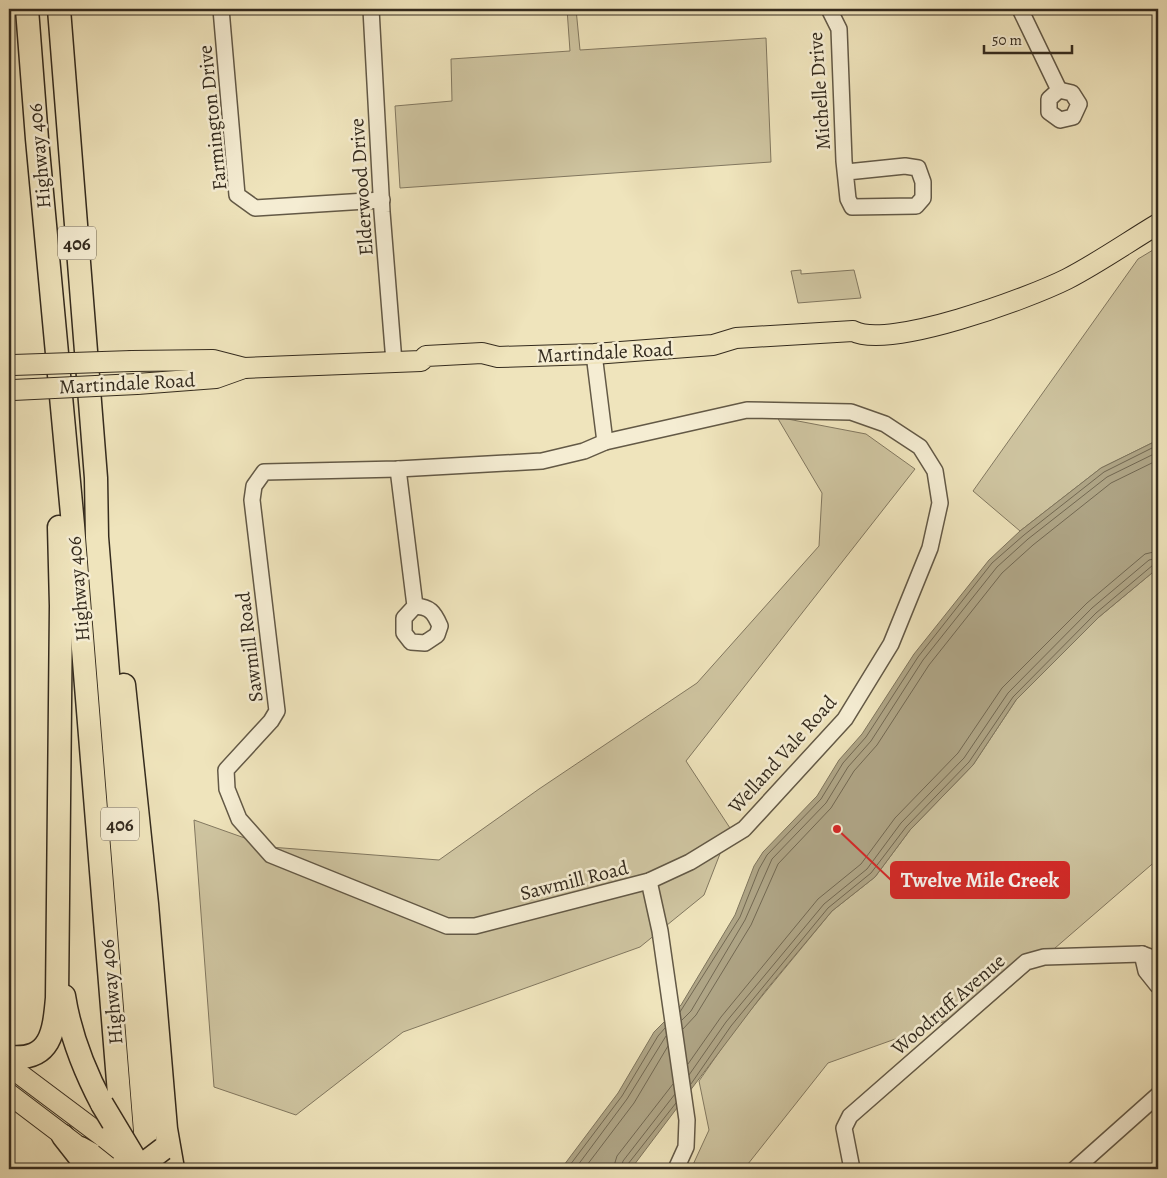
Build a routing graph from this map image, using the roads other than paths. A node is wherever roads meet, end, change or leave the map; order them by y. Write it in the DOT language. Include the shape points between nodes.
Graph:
graph roads {
  1 [pos="27,9"];
  2 [pos="59,9"];
  3 [pos="221,9"];
  4 [pos="371,9"];
  5 [pos="829,9"];
  6 [pos="1020,9"];
  7 [pos="1059,90"];
  8 [pos="847,172"];
  9 [pos="382,200"];
  10 [pos="1158,224"];
  11 [pos="594,354"];
  12 [pos="394,362"];
  13 [pos="11,365"];
  14 [pos="244,368"];
  15 [pos="11,391"];
  16 [pos="60,408"];
  17 [pos="605,442"];
  18 [pos="398,469"];
  19 [pos="96,478"];
  20 [pos="415,606"];
  21 [pos="649,881"];
  22 [pos="1142,954"];
  23 [pos="1158,960"];
  24 [pos="59,968"];
  25 [pos="1158,986"];
  26 [pos="9,1057"];
  27 [pos="9,1066"];
  28 [pos="9,1094"];
  29 [pos="1158,1095"];
  30 [pos="105,1138"];
  31 [pos="164,1139"];
  32 [pos="71,1142"];
  33 [pos="123,1168"];
  34 [pos="172,1169"];
  35 [pos="676,1169"];
  36 [pos="851,1169"];
  37 [pos="1075,1169"];
  1 -- 16 [label="highway, Highway 406 / 406"];
  2 -- 19 [label="highway, Highway 406 / 406"];
  3 -- 9 [label="street, Farmington Drive" via="237,195 255,208"];
  4 -- 9 [label="street, Elderwood Drive"];
  5 -- 8 [label="street, Michelle Drive" via="838,29"];
  6 -- 7 [label="street"];
  8 -- 8 [label="street, Michelle Drive" via="848,199 852,207 916,206 923,198 923,182 918,168 905,166"];
  9 -- 12 [label="street, Elderwood Drive"];
  10 -- 11 [label="main road, Martindale Road" via="1067,278 1027,296 970,316 910,331 862,336 853,331 736,338 713,345"];
  11 -- 12 [label="main road, Martindale Road" via="498,357 482,353 426,356 421,361"];
  11 -- 17 [label="street"];
  12 -- 14 [label="main road, Martindale Road"];
  13 -- 14 [label="main road, Martindale Road, bridge" via="213,360"];
  14 -- 15 [label="main road, Martindale Road, bridge" via="216,378"];
  16 -- 24 [label="highway"];
  16 -- 33 [label="highway, Highway 406 / 406" via="74,534"];
  17 -- 18 [label="street, Sawmill Road" via="584,451 542,460"];
  17 -- 21 [label="street, Welland Vale Road" via="747,410 851,412 885,424 920,447 934,471 940,503 930,548 891,644 845,719 744,829 690,862"];
  18 -- 20 [label="street"];
  18 -- 21 [label="street, Sawmill Road" via="271,470 264,472 254,486 252,500 277,711 271,722 226,770 226,789 239,819 272,855 447,926 475,926"];
  19 -- 31 [label="highway" via="134,765"];
  19 -- 33 [label="highway, Highway 406 / 406"];
  21 -- 35 [label="street" via="671,1000 687,1120 686,1146"];
  22 -- 23 [label="street"];
  22 -- 25 [label="street" via="1146,971"];
  22 -- 36 [label="street, Woodruff Avenue" via="1044,957 1026,962 850,1116 844,1128"];
  24 -- 26 [label="highway" via="56,1016 48,1043 32,1056"];
  24 -- 33 [label="highway, bridge" via="73,1036 88,1078 102,1104"];
  27 -- 30 [label="main road"];
  28 -- 32 [label="main road"];
  29 -- 37 [label="street"];
  30 -- 33 [label="highway, bridge"];
  31 -- 33 [label="highway, bridge" via="151,1160"];
  31 -- 34 [label="highway"];
  32 -- 33 [label="highway"];
}
